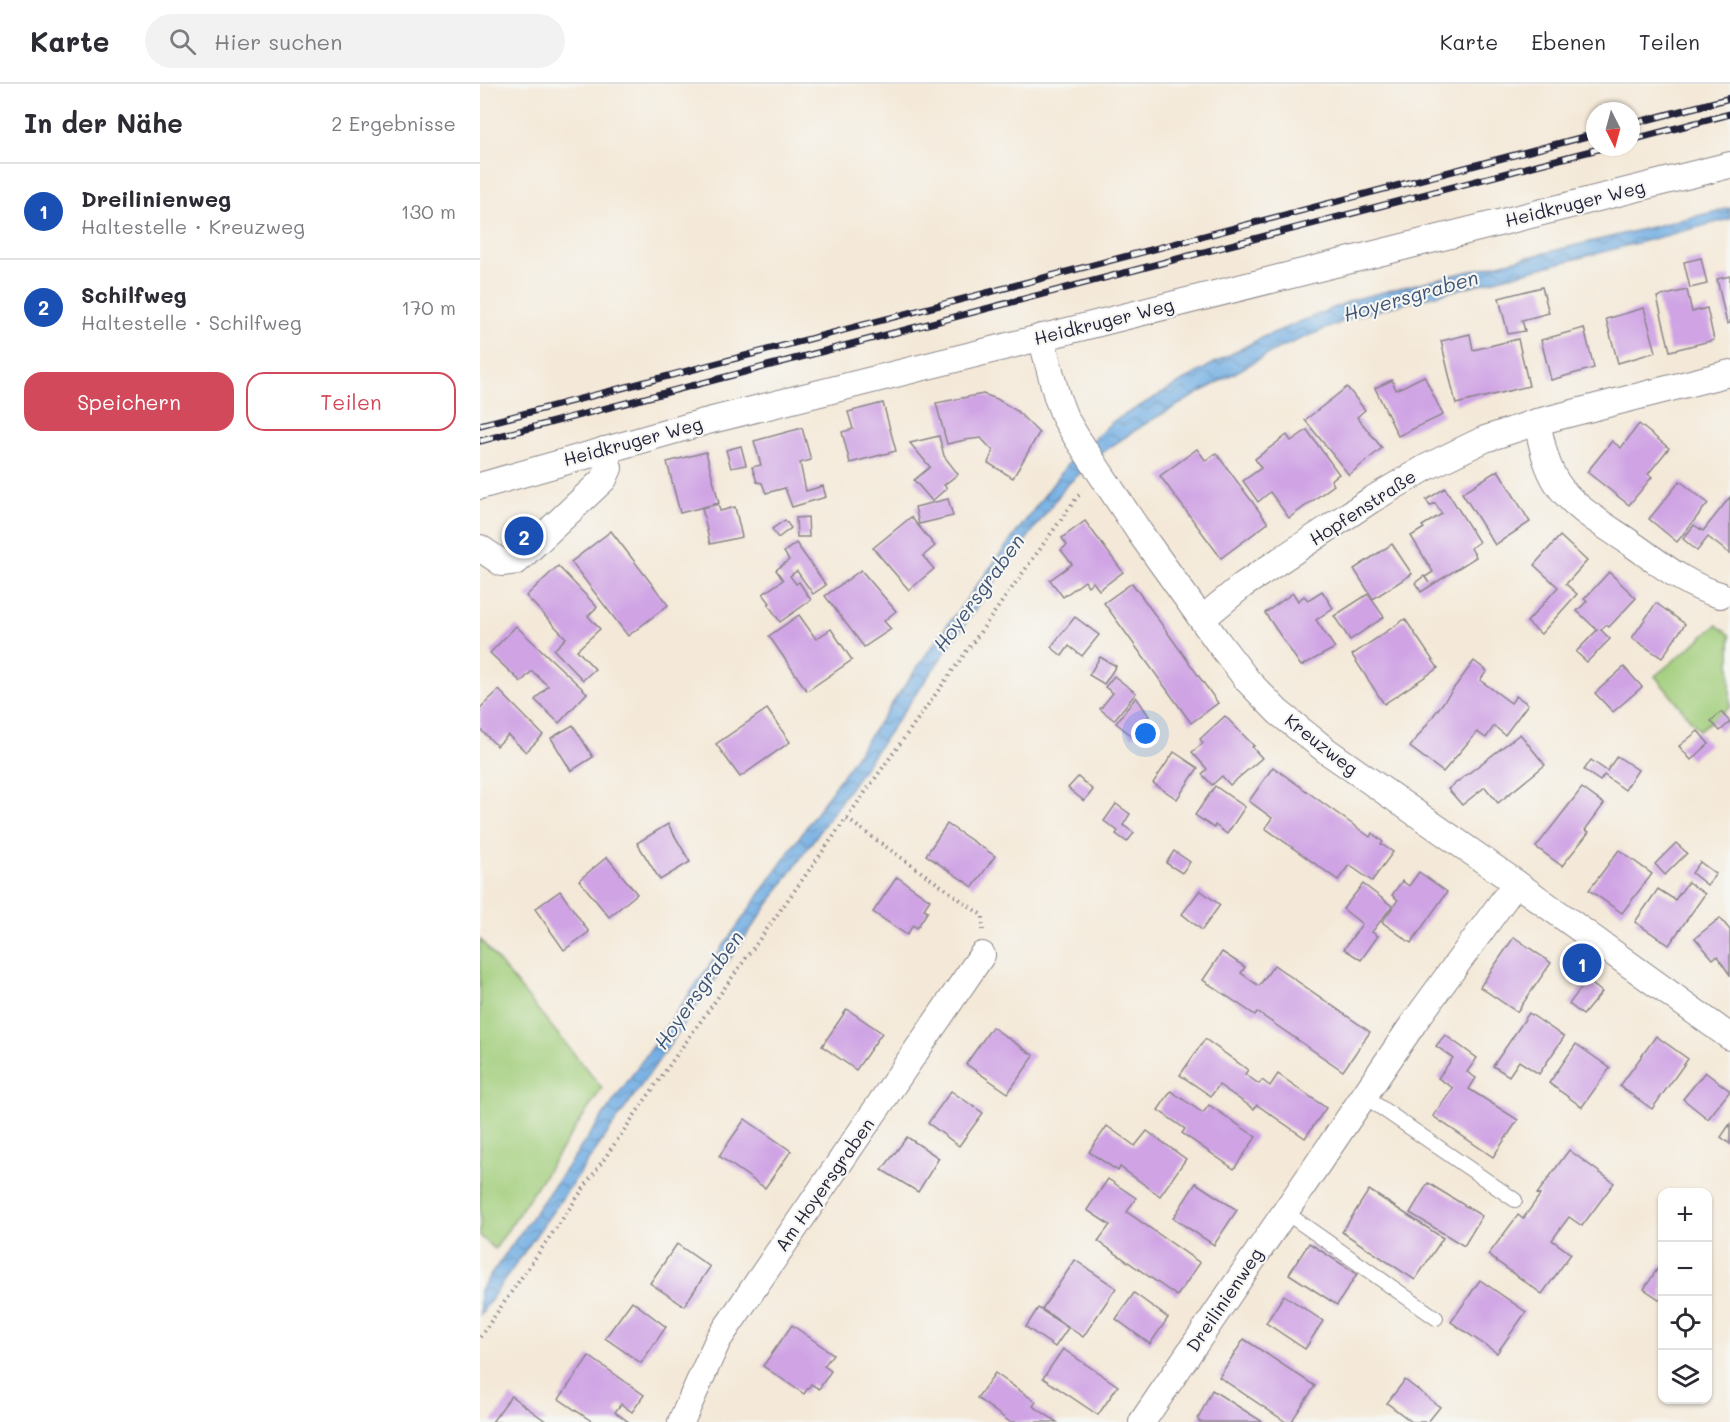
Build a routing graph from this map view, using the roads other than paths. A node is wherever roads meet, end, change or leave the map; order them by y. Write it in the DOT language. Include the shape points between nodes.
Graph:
graph roads {
  1 [pos="1730,165"];
  2 [pos="1041,337"];
  3 [pos="1730,373"];
  4 [pos="1537,423"];
  5 [pos="604,450"];
  6 [pos="480,486"];
  7 [pos="481,558"];
  8 [pos="1720,595"];
  9 [pos="1202,618"];
  10 [pos="1516,883"];
  11 [pos="982,955"];
  12 [pos="1730,1037"];
  13 [pos="1364,1096"];
  14 [pos="1515,1200"];
  15 [pos="1285,1212"];
  16 [pos="1436,1318"];
  17 [pos="681,1422"];
  18 [pos="1142,1422"];
  1 -- 2 [label="street, Heidkruger Weg"];
  2 -- 5 [label="street, Heidkruger Weg"];
  2 -- 9 [label="street, Kreuzweg" via="1065,418"];
  3 -- 4 [label="street, Hopfenstraße"];
  4 -- 8 [label="street" via="1544,458 1558,485 1585,512 1677,575"];
  4 -- 9 [label="street, Hopfenstraße" via="1485,439 1427,467 1243,585"];
  5 -- 6 [label="street, Heidkruger Weg"];
  5 -- 7 [label="street" via="609,468 604,479 517,561 502,563"];
  9 -- 10 [label="street, Kreuzweg" via="1248,681 1278,711 1327,751"];
  10 -- 12 [label="street, Kreuzweg"];
  10 -- 13 [label="street, Dreilinienweg"];
  11 -- 17 [label="street, Am Hoyersgraben" via="718,1340"];
  13 -- 14 [label="lane"];
  13 -- 15 [label="street, Dreilinienweg"];
  15 -- 16 [label="lane"];
  15 -- 18 [label="street, Dreilinienweg"];
}
